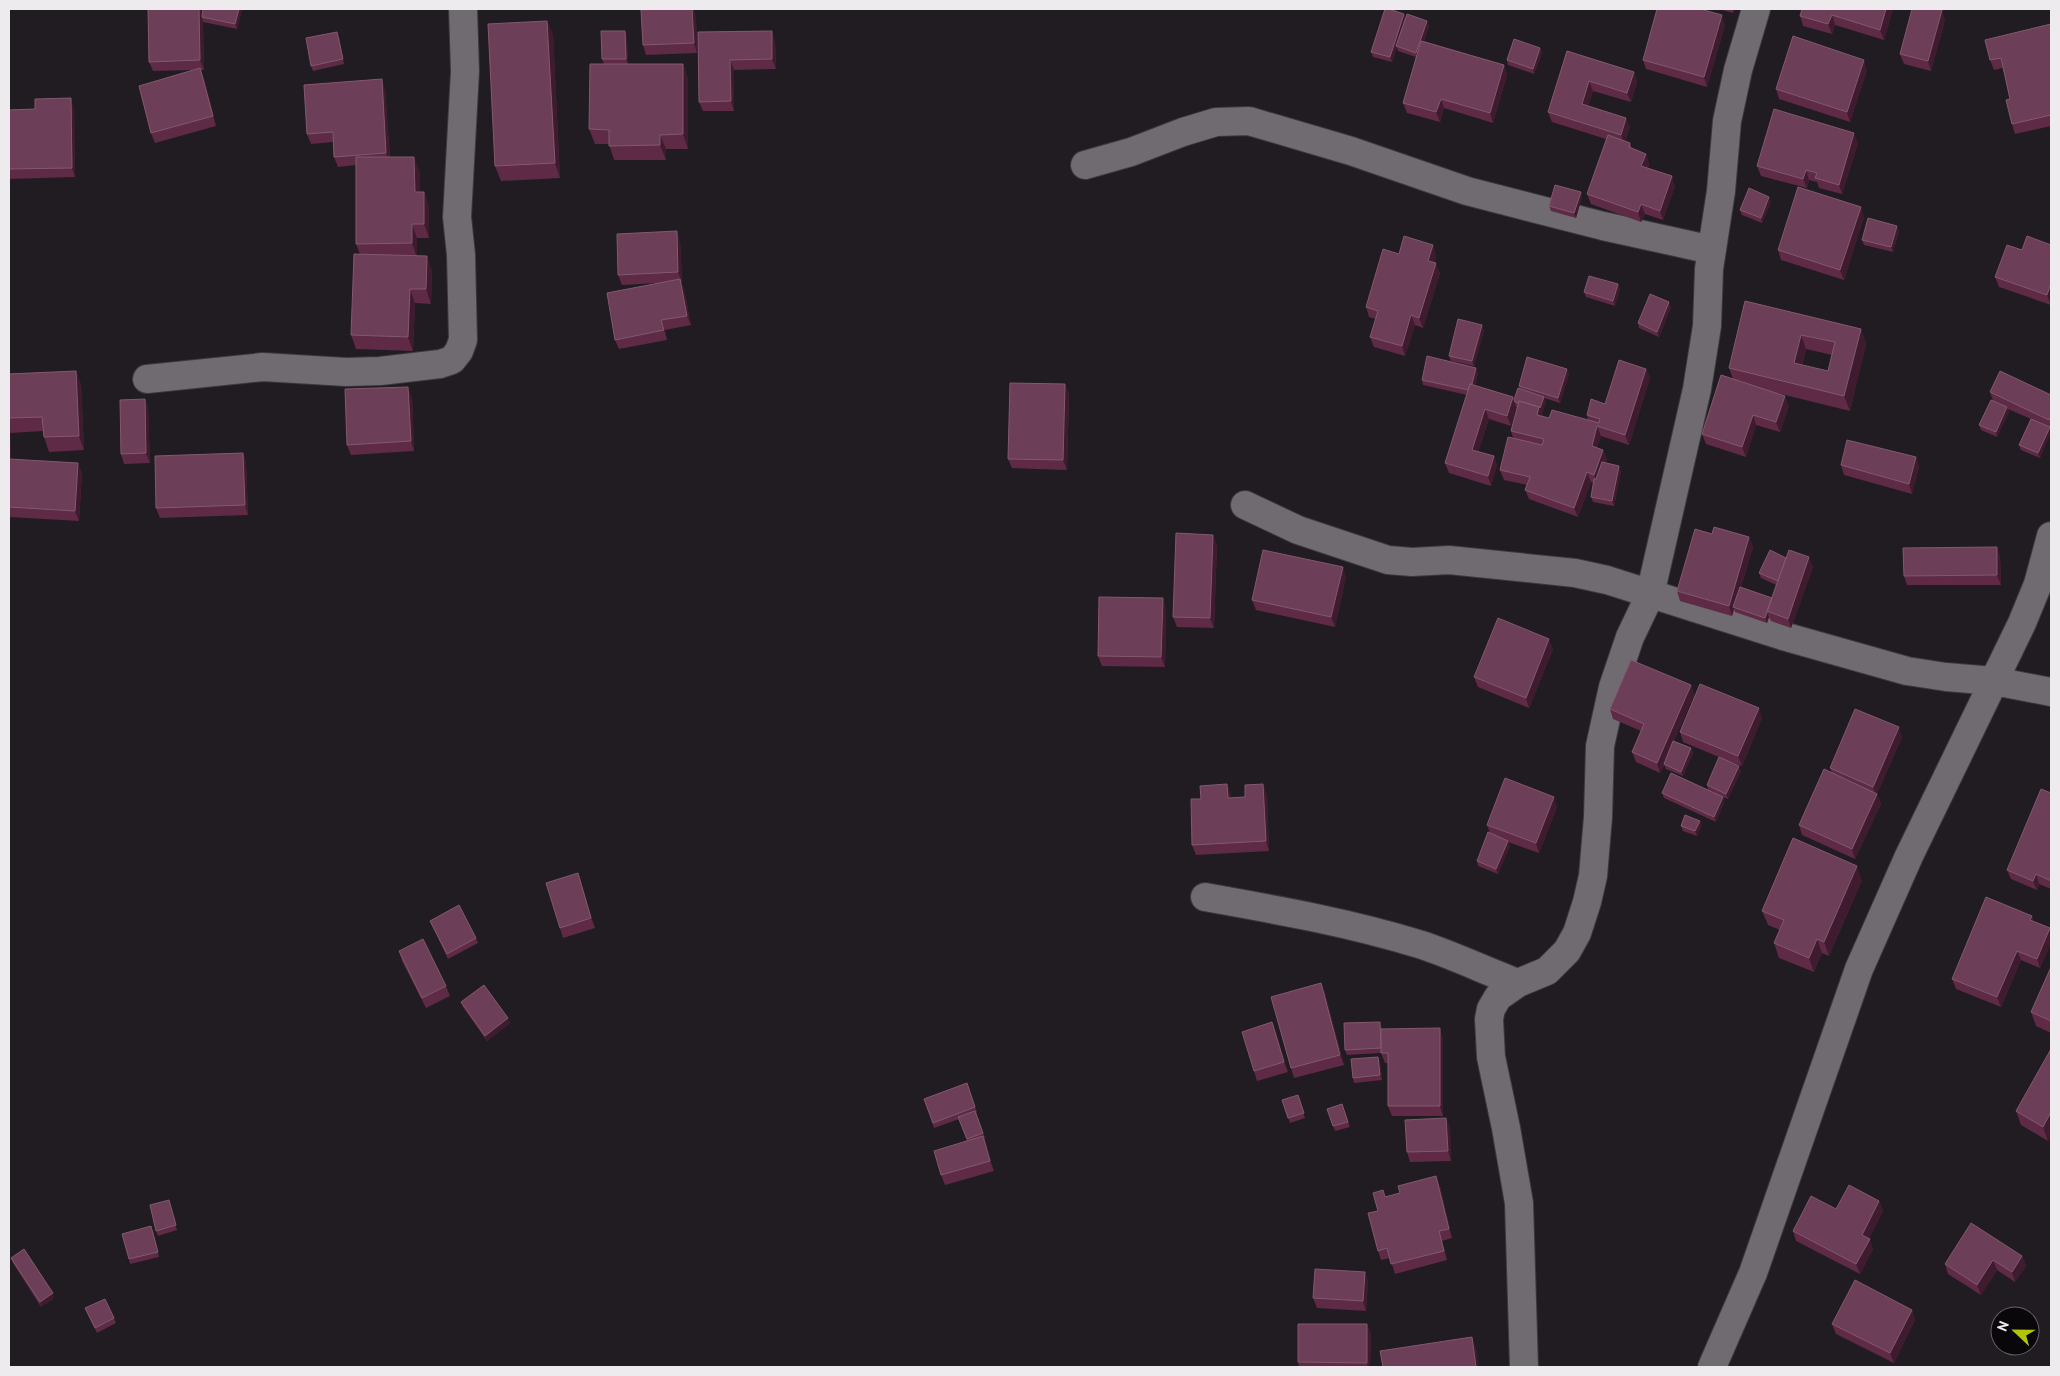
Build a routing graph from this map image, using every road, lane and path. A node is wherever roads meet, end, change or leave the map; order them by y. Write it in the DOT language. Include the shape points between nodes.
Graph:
graph roads {
  1 [pos="463,9"];
  2 [pos="1756,9"];
  3 [pos="1085,165"];
  4 [pos="1712,250"];
  5 [pos="147,379"];
  6 [pos="1245,505"];
  7 [pos="2051,536"];
  8 [pos="1650,595"];
  9 [pos="1994,681"];
  10 [pos="2051,692"];
  11 [pos="1206,897"];
  12 [pos="1518,984"];
  13 [pos="1524,1367"];
  14 [pos="1712,1367"];
  1 -- 5 [label="street" via="465,71 457,217 463,340 452,360 380,371 263,367"];
  2 -- 4 [label="street" via="1731,97"];
  3 -- 4 [label="street" via="1216,122 1250,121 1352,151 1467,191"];
  4 -- 8 [label="street" via="1707,326 1697,389"];
  6 -- 8 [label="street" via="1298,530 1388,560 1449,560 1574,573"];
  7 -- 9 [label="street" via="2038,584"];
  8 -- 9 [label="street" via="1907,670"];
  8 -- 12 [label="street" via="1616,679 1600,746 1593,876 1577,933 1567,951 1547,971"];
  9 -- 10 [label="street"];
  9 -- 14 [label="street" via="1909,856 1859,969 1753,1272"];
  11 -- 12 [label="street" via="1295,913 1382,934 1424,946"];
  12 -- 13 [label="street" via="1498,997 1489,1019 1491,1057 1519,1203"];
}
